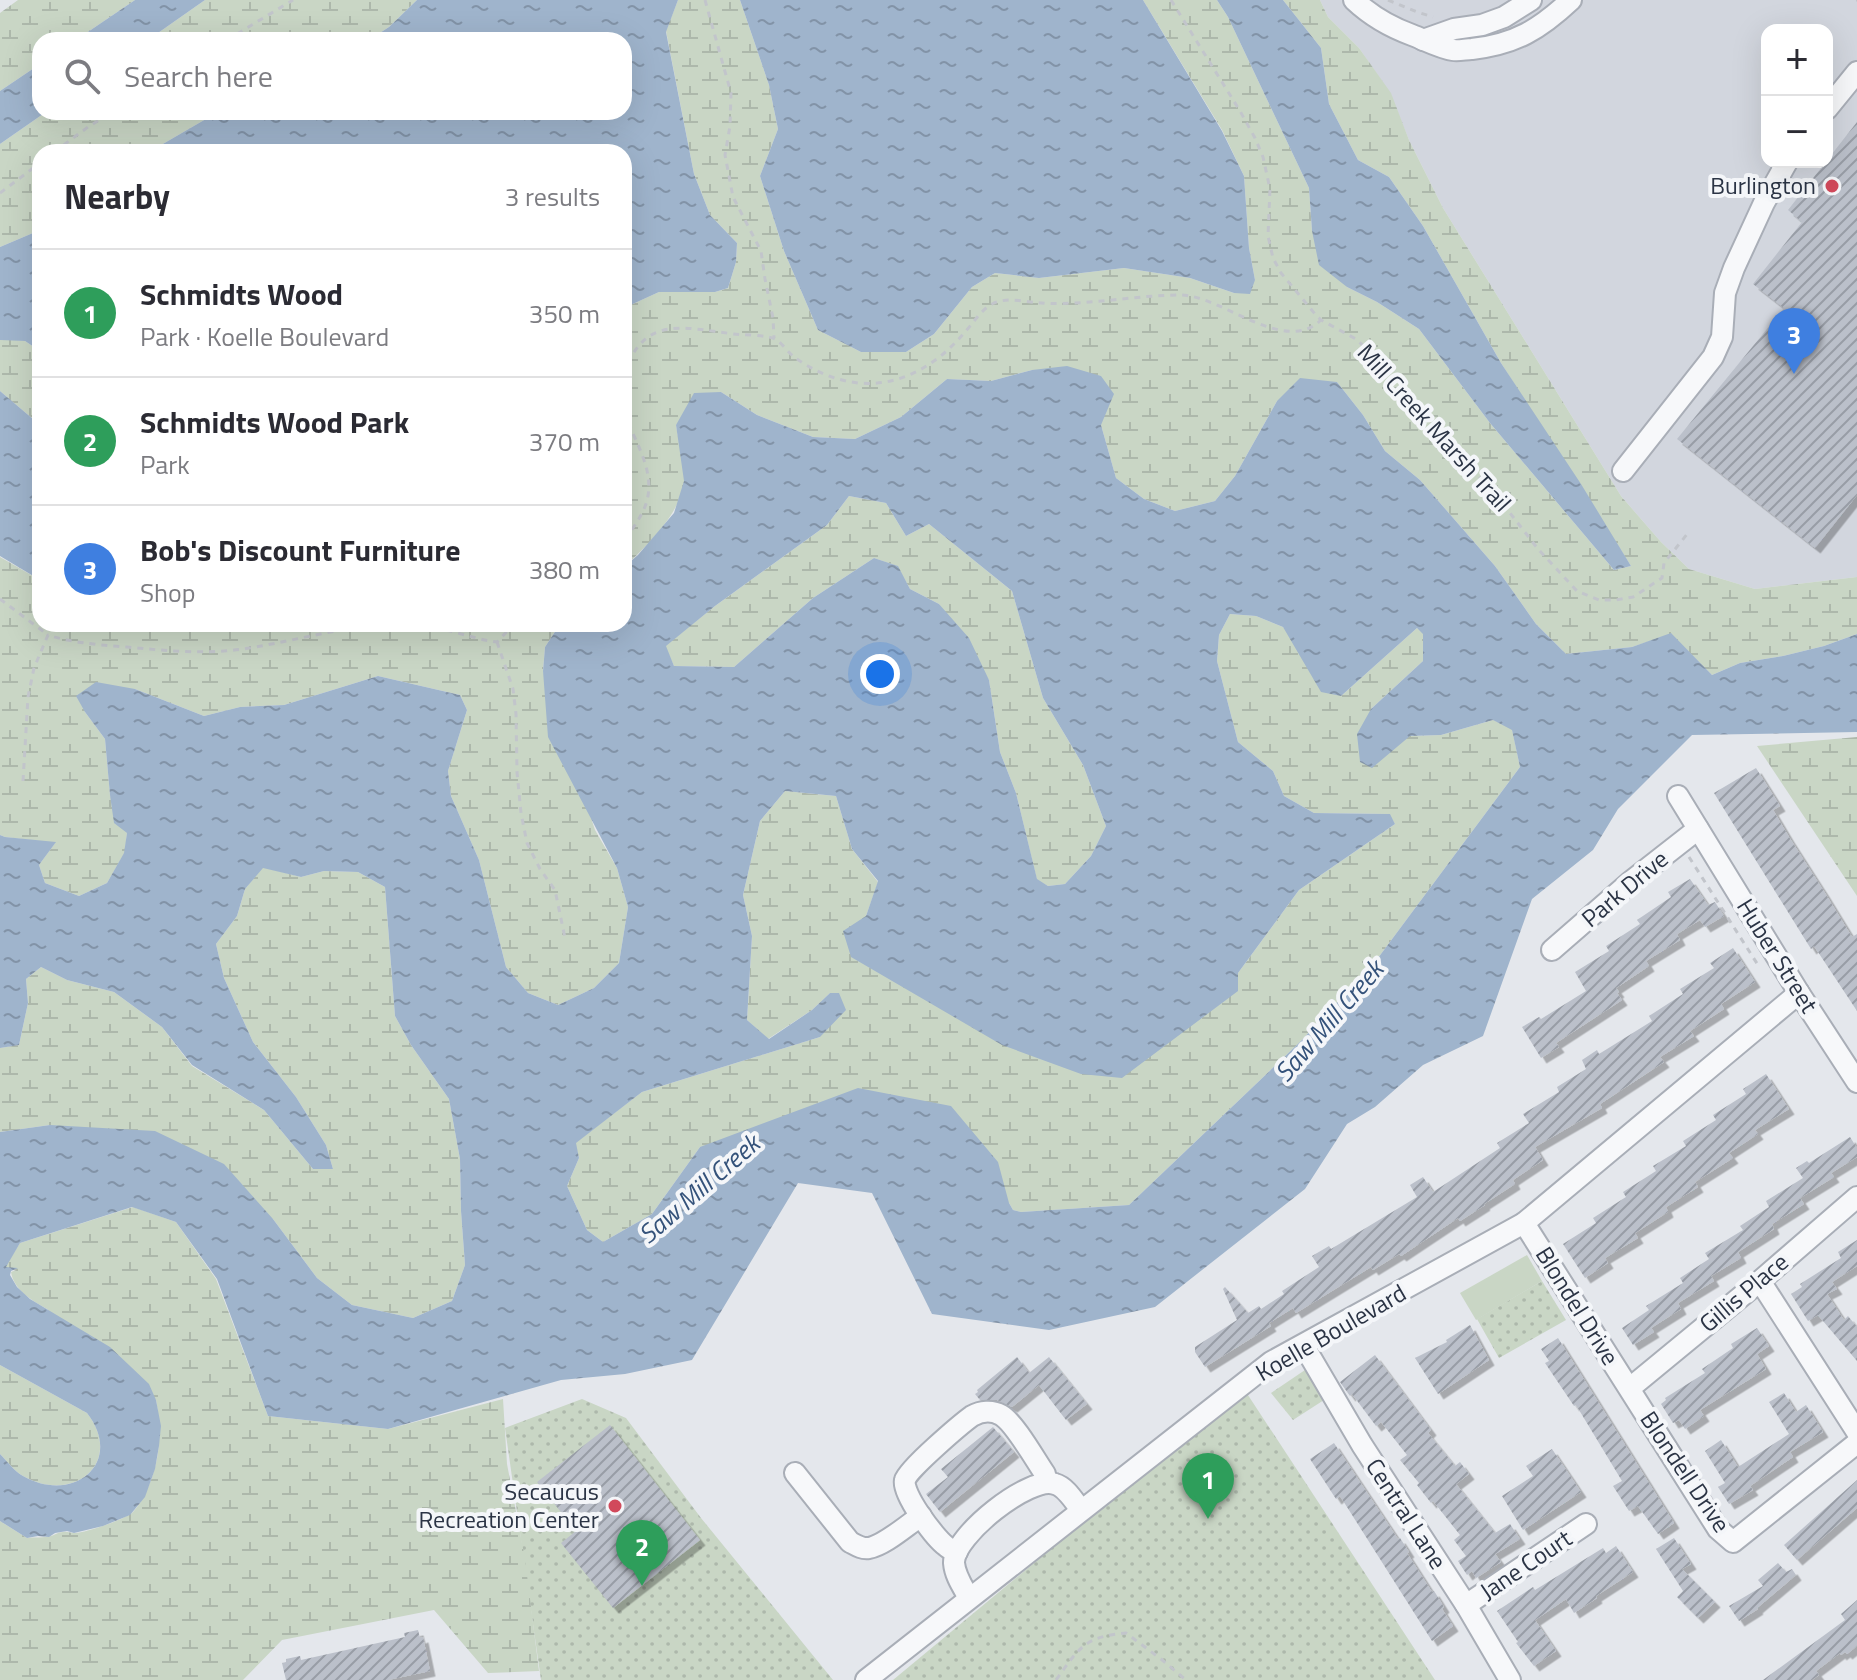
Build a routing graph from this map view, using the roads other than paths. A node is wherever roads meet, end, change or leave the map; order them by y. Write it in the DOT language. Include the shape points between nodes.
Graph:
graph roads {
  1 [pos="1354,0"];
  2 [pos="1531,0"];
  3 [pos="1571,0"];
  4 [pos="1423,40"];
  5 [pos="1857,72"];
  6 [pos="1833,102"];
  7 [pos="1784,168"];
  8 [pos="1623,471"];
  9 [pos="1678,796"];
  10 [pos="1698,829"];
  11 [pos="1552,950"];
  12 [pos="1799,993"];
  13 [pos="1857,1082"];
  14 [pos="1857,1197"];
  15 [pos="1524,1223"];
  16 [pos="1760,1281"];
  17 [pos="1304,1346"];
  18 [pos="1630,1388"];
  19 [pos="1857,1432"];
  20 [pos="1857,1443"];
  21 [pos="795,1473"];
  22 [pos="1046,1483"];
  23 [pos="1081,1510"];
  24 [pos="921,1516"];
  25 [pos="1586,1524"];
  26 [pos="957,1552"];
  27 [pos="969,1598"];
  28 [pos="1466,1605"];
  29 [pos="866,1680"];
  30 [pos="1510,1680"];
  1 -- 4 [label="street" via="1382,22"];
  2 -- 4 [label="street" via="1504,17"];
  3 -- 4 [label="street" via="1549,21 1502,43 1454,50"];
  5 -- 6 [label="street"];
  7 -- 8 [label="street" via="1734,268 1725,293 1722,337 1713,357"];
  9 -- 10 [label="street, Huber Street"];
  10 -- 11 [label="street, Park Drive"];
  10 -- 12 [label="street, Huber Street"];
  12 -- 13 [label="street, Huber Street"];
  12 -- 15 [label="street, Koelle Boulevard"];
  14 -- 16 [label="street, Gillis Place"];
  15 -- 17 [label="street, Koelle Boulevard"];
  15 -- 18 [label="street, Blondel Drive"];
  16 -- 18 [label="street, Gillis Place"];
  16 -- 19 [label="street"];
  17 -- 23 [label="street, Koelle Boulevard" via="1271,1362"];
  17 -- 28 [label="street, Central Lane"];
  18 -- 20 [label="street, Blondell Drive" via="1718,1529 1733,1542"];
  21 -- 24 [label="street" via="859,1547 879,1544"];
  22 -- 23 [label="street" via="1063,1488"];
  22 -- 24 [label="street" via="1010,1422 986,1411 973,1415 905,1479 905,1490"];
  22 -- 26 [label="street" via="996,1508"];
  23 -- 27 [label="street, Koelle Boulevard"];
  24 -- 26 [label="street" via="945,1546"];
  25 -- 28 [label="street, Jane Court"];
  26 -- 27 [label="street" via="956,1570"];
  27 -- 29 [label="street, Koelle Boulevard"];
  28 -- 30 [label="street, Central Lane"];
}
